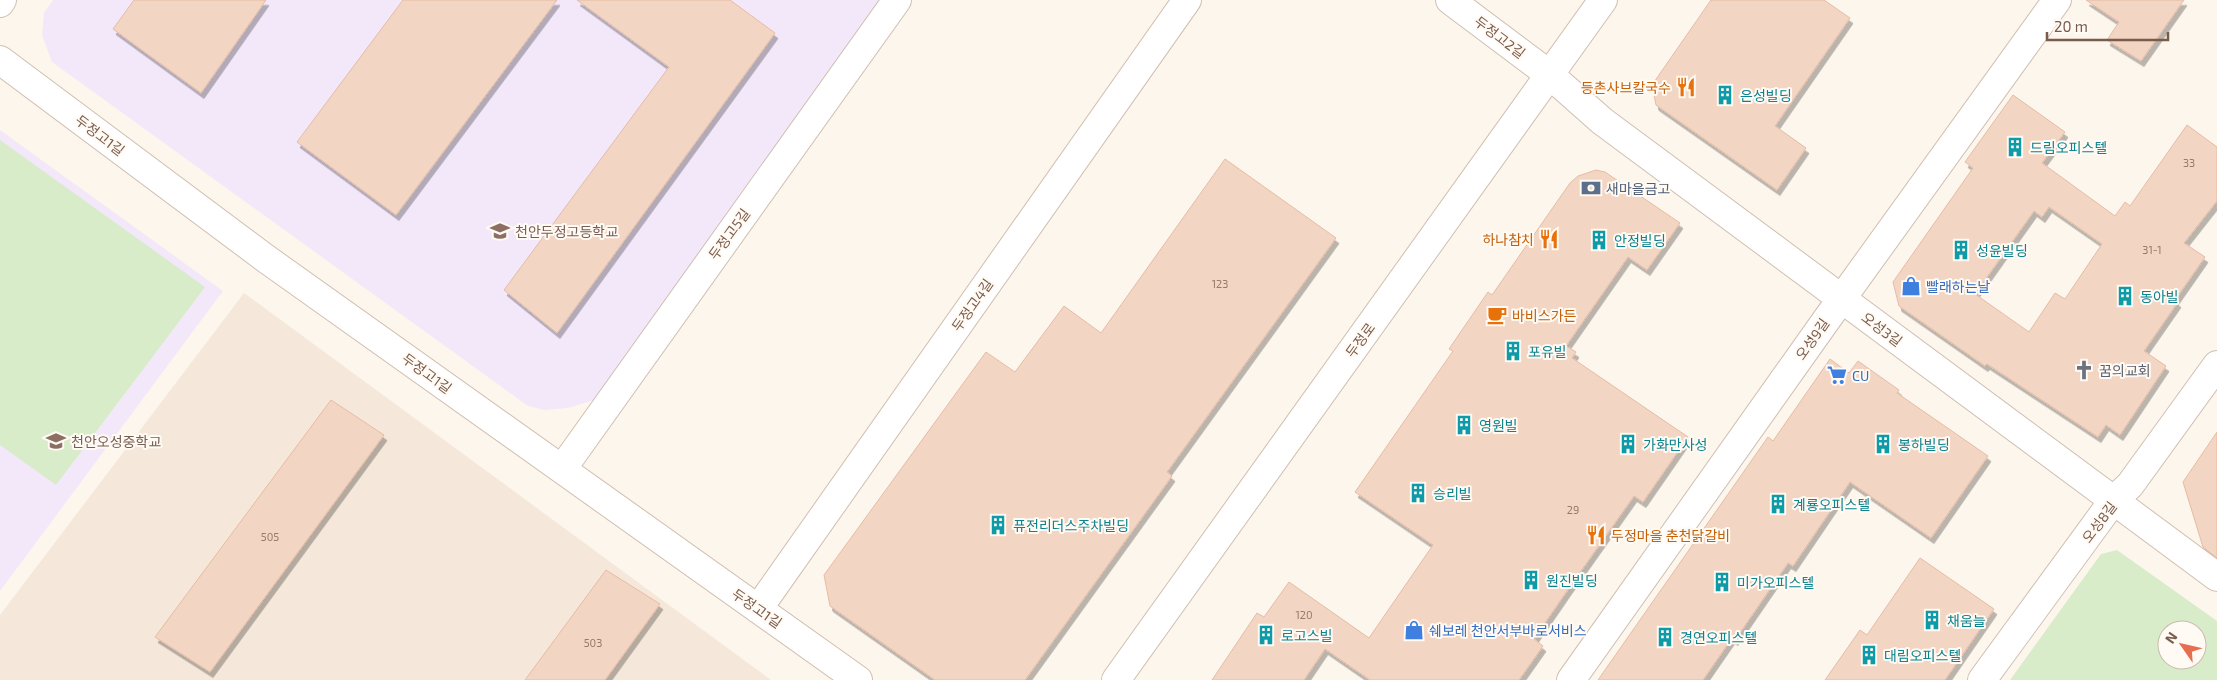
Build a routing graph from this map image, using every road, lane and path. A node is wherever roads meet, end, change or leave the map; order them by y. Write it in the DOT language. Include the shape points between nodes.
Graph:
graph roads {
  1 [pos="897,0"];
  2 [pos="1187,0"];
  3 [pos="1450,0"];
  4 [pos="1603,0"];
  5 [pos="2057,0"];
  6 [pos="0,60"];
  7 [pos="1550,75"];
  8 [pos="1842,299"];
  9 [pos="2217,365"];
  10 [pos="562,469"];
  11 [pos="2113,501"];
  12 [pos="2217,577"];
  13 [pos="758,609"];
  14 [pos="858,680"];
  15 [pos="1116,680"];
  16 [pos="1571,680"];
  17 [pos="1982,680"];
  1 -- 10 [label="street, 두정고5길"];
  2 -- 13 [label="street, 두정고4길"];
  3 -- 7 [label="street, 두정고2길"];
  4 -- 7 [label="street, 두정로"];
  5 -- 8 [label="street, 오성9길"];
  6 -- 10 [label="street, 두정고1길" via="265,258"];
  7 -- 8 [label="street, 오성3길" via="1602,120"];
  7 -- 15 [label="street, 두정로"];
  8 -- 11 [label="street, 오성3길"];
  8 -- 16 [label="street, 오성9길"];
  9 -- 11 [label="street, 오성8길" via="2130,485"];
  10 -- 13 [label="street, 두정고1길"];
  11 -- 12 [label="street, 오성3길"];
  11 -- 17 [label="street, 오성8길"];
  13 -- 14 [label="street, 두정고1길"];
}
